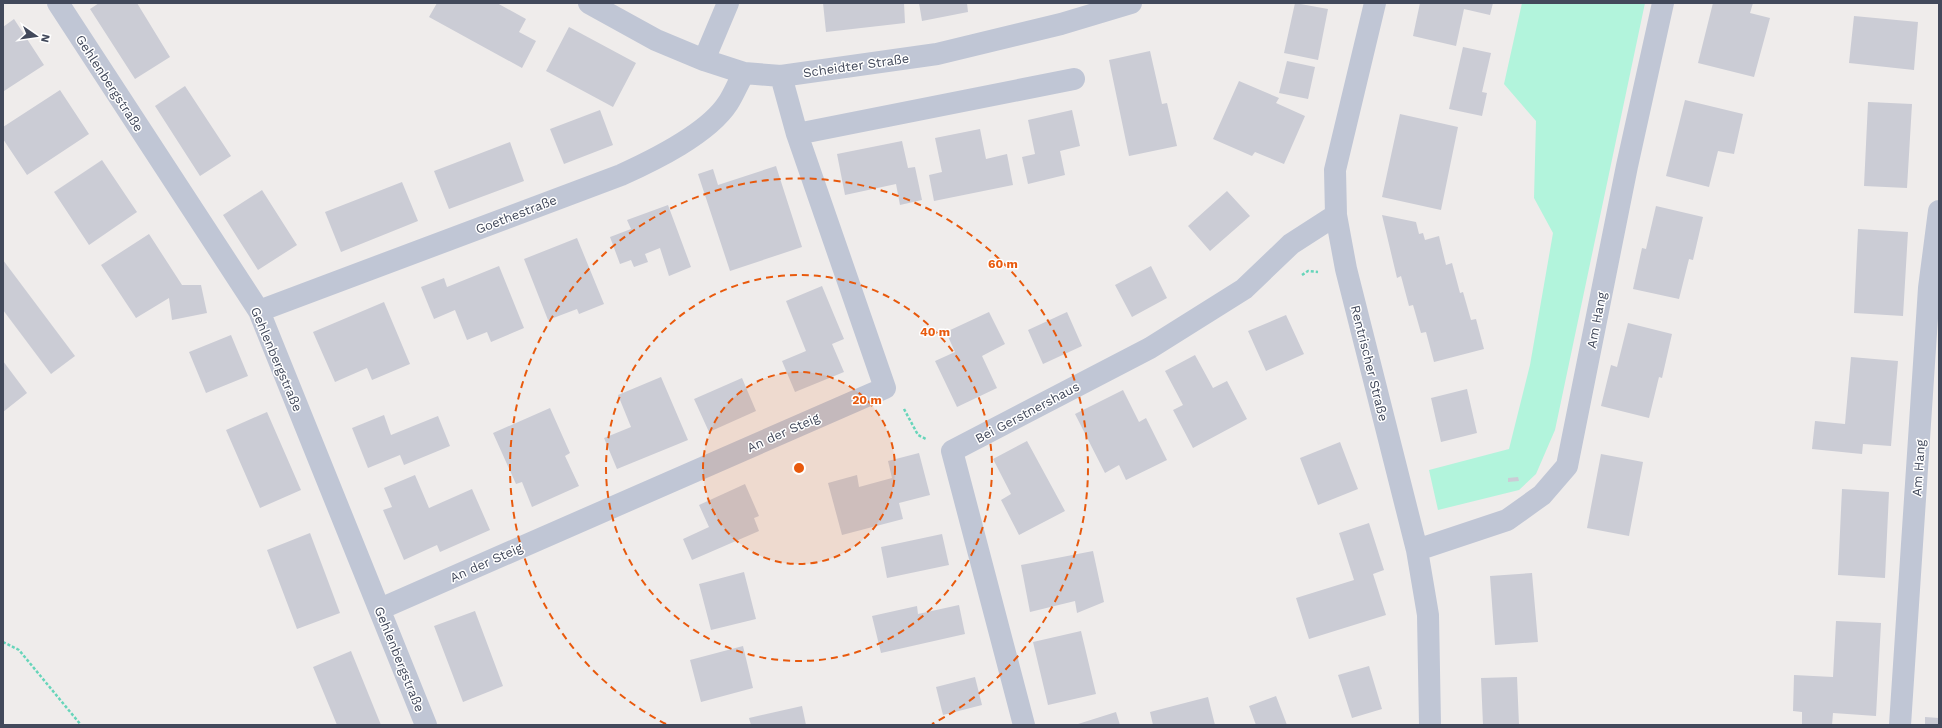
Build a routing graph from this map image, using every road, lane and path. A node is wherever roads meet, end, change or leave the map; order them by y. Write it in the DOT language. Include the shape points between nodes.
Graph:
graph roads {
  1 [pos="58,3"];
  2 [pos="589,3"];
  3 [pos="728,3"];
  4 [pos="1132,3"];
  5 [pos="1375,3"];
  6 [pos="1663,3"];
  7 [pos="704,60"];
  8 [pos="744,74"];
  9 [pos="781,76"];
  10 [pos="1074,79"];
  11 [pos="797,134"];
  12 [pos="1939,210"];
  13 [pos="1336,215"];
  14 [pos="1324,272"];
  15 [pos="1296,278"];
  16 [pos="258,311"];
  17 [pos="901,404"];
  18 [pos="918,435"];
  19 [pos="1417,550"];
  20 [pos="380,609"];
  21 [pos="3,642"];
  22 [pos="81,725"];
  23 [pos="426,725"];
  24 [pos="1024,725"];
  25 [pos="1430,725"];
  26 [pos="1900,725"];
  1 -- 16 [label="street, Gehlenbergstraße"];
  2 -- 7 [label="street, Scheidter Straße" via="656,40"];
  3 -- 7 [label="street"];
  4 -- 9 [label="street, Scheidter Straße" via="1061,24 937,54"];
  5 -- 13 [label="street, Rentrischer Straße" via="1335,170"];
  6 -- 19 [label="street, Am Hang" via="1628,158 1567,466 1542,495 1507,520"];
  7 -- 8 [label="street, Scheidter Straße"];
  8 -- 9 [label="street, Scheidter Straße"];
  8 -- 16 [label="street, Goethestraße" via="727,104 709,123 685,142 655,159 621,175"];
  9 -- 11 [label="street, An der Steig"];
  10 -- 11 [label="street"];
  11 -- 20 [label="street, An der Steig" via="885,388"];
  12 -- 26 [label="street, Am Hang" via="1930,288"];
  13 -- 19 [label="street, Rentrischer Straße" via="1346,270"];
  13 -- 24 [label="street, Bei Gerstnershaus" via="1291,244 1244,290 1150,348 952,451"];
  14 -- 15 [label="path" via="1308,271"];
  16 -- 20 [label="street, Gehlenbergstraße"];
  17 -- 18 [label="path"];
  19 -- 25 [label="street, Rentrischer Straße" via="1428,615"];
  20 -- 23 [label="street, Gehlenbergstraße"];
  21 -- 22 [label="path" via="19,650"];
}
